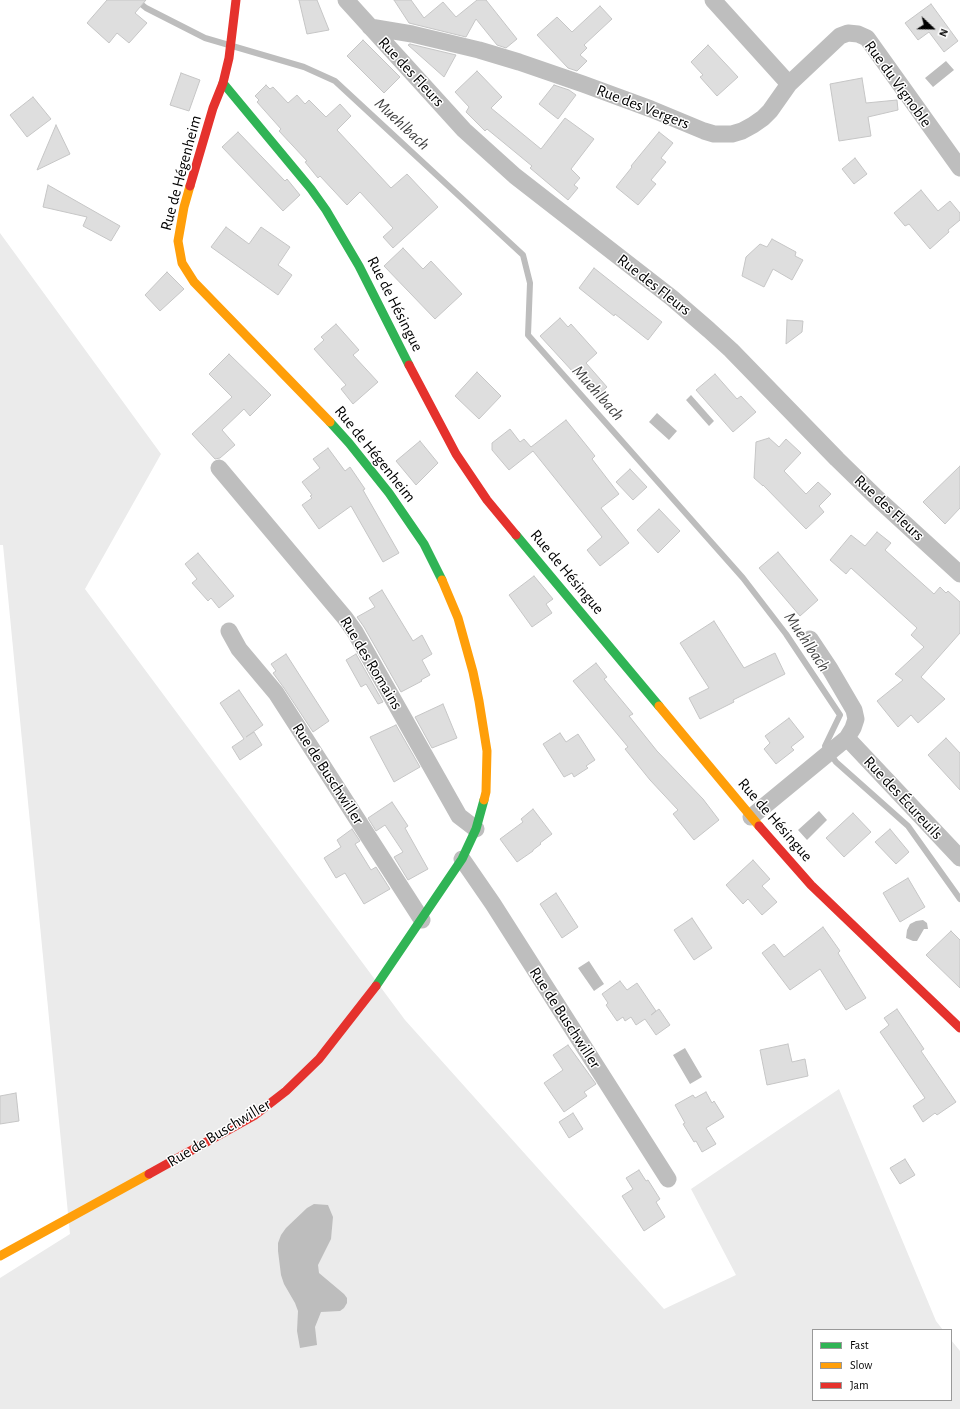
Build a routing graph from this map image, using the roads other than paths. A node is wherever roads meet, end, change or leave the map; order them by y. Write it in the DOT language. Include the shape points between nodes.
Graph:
graph roads {
  1 [pos="236,0"];
  2 [pos="346,0"];
  3 [pos="713,0"];
  4 [pos="370,27"];
  5 [pos="223,83"];
  6 [pos="789,84"];
  7 [pos="960,168"];
  8 [pos="219,468"];
  9 [pos="960,574"];
  10 [pos="229,631"];
  11 [pos="810,639"];
  12 [pos="843,741"];
  13 [pos="751,817"];
  14 [pos="476,829"];
  15 [pos="960,858"];
  16 [pos="462,859"];
  17 [pos="448,881"];
  18 [pos="422,920"];
  19 [pos="960,1028"];
  20 [pos="668,1179"];
  21 [pos="0,1256"];
  1 -- 5 [label="street, Rue de Hégenheim" via="229,58"];
  2 -- 4 [label="street, Rue des Fleurs"];
  3 -- 6 [label="street"];
  4 -- 6 [label="street, Rue des Vergers" via="412,34 519,62 714,134 732,134 753,125 770,111"];
  4 -- 9 [label="street, Rue des Fleurs" via="464,130 515,176 672,298 709,330 847,469"];
  5 -- 13 [label="street, Rue de Hésingue" via="326,210 359,266 456,454 487,500"];
  5 -- 14 [label="street, Rue de Hégenheim" via="213,108 184,207 178,241 182,263 194,282 349,443 390,493 424,544 458,618 479,701 487,771 486,792"];
  6 -- 7 [label="street, Rue du Vignoble" via="840,36 848,33 867,38"];
  8 -- 14 [label="street, Rue des Romains" via="355,632 459,816"];
  10 -- 18 [label="street, Rue de Buschwiller" via="239,649 276,693"];
  11 -- 12 [label="street" via="854,710 856,719 853,728"];
  12 -- 13 [label="street"];
  12 -- 15 [label="street, Rue des Écureuils"];
  13 -- 19 [label="street, Rue de Hésingue" via="811,885"];
  14 -- 16 [label="street, Rue de Hégenheim"];
  16 -- 17 [label="street, Rue de Hégenheim"];
  16 -- 20 [label="street, Rue de Buschwiller"];
  17 -- 18 [label="street, Rue de Buschwiller"];
  18 -- 21 [label="street, Rue de Buschwiller" via="380,981 319,1059 286,1091 254,1115"];
}
